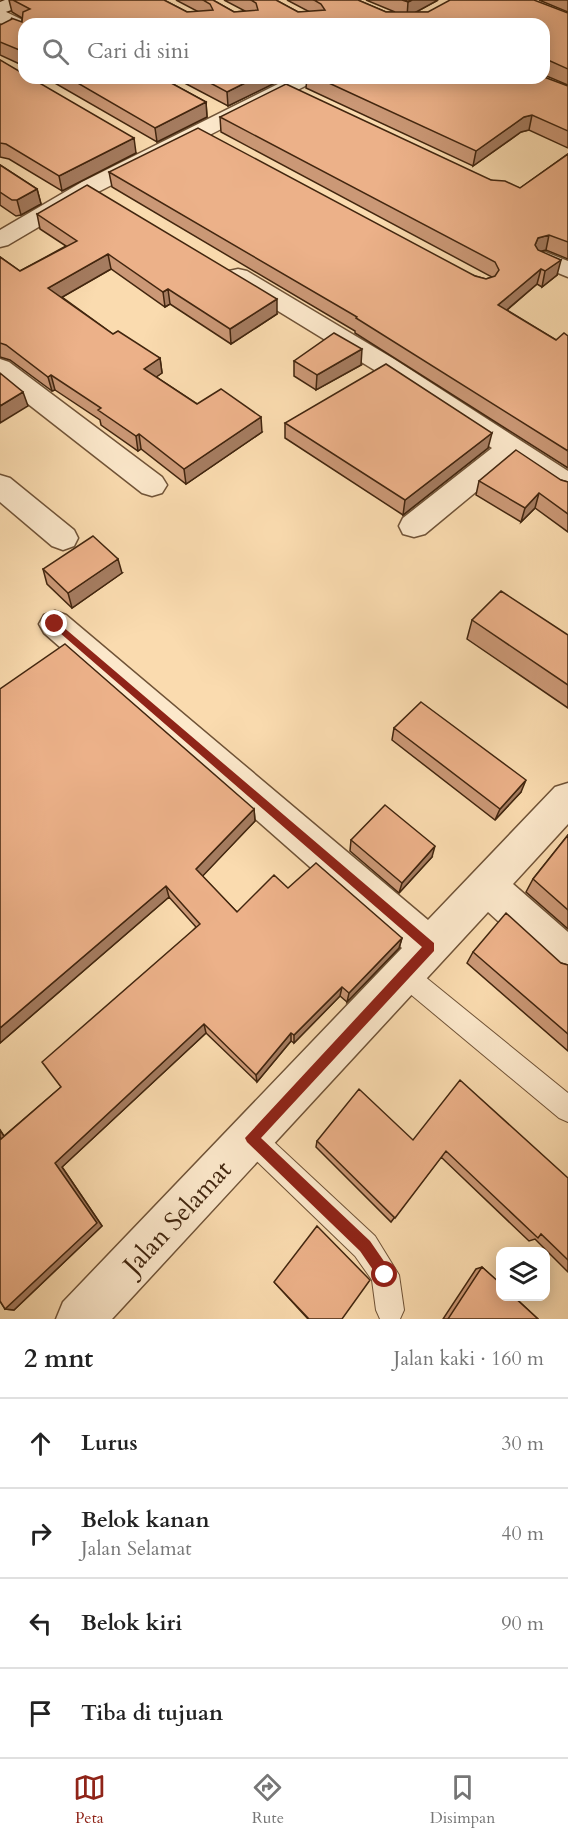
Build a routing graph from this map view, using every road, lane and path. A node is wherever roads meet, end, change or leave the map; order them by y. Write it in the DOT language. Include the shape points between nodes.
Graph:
graph roads {
  1 [pos="22,0"];
  2 [pos="0,8"];
  3 [pos="0,15"];
  4 [pos="18,25"];
  5 [pos="307,88"];
  6 [pos="207,106"];
  7 [pos="228,118"];
  8 [pos="198,131"];
  9 [pos="136,141"];
  10 [pos="219,142"];
  11 [pos="156,153"];
  12 [pos="40,191"];
  13 [pos="60,203"];
  14 [pos="0,240"];
  15 [pos="545,259"];
  16 [pos="222,267"];
  17 [pos="568,270"];
  18 [pos="385,365"];
  19 [pos="0,368"];
  20 [pos="356,381"];
  21 [pos="511,448"];
  22 [pos="152,485"];
  23 [pos="568,485"];
  24 [pos="0,486"];
  25 [pos="414,526"];
  26 [pos="63,538"];
  27 [pos="55,624"];
  28 [pos="568,799"];
  29 [pos="487,886"];
  30 [pos="568,958"];
  31 [pos="418,961"];
  32 [pos="568,1109"];
  33 [pos="252,1138"];
  34 [pos="390,1310"];
  35 [pos="80,1319"];
  1 -- 2 [label="street"];
  3 -- 4 [label="street"];
  5 -- 7 [label="street" via="286,88"];
  6 -- 7 [label="street"];
  7 -- 8 [label="street"];
  8 -- 10 [label="street"];
  8 -- 11 [label="street"];
  9 -- 11 [label="street"];
  11 -- 13 [label="street" via="100,193"];
  12 -- 13 [label="street"];
  13 -- 14 [label="street"];
  15 -- 17 [label="street"];
  16 -- 18 [label="street"];
  18 -- 20 [label="street"];
  18 -- 21 [label="street"];
  19 -- 22 [label="street"];
  21 -- 23 [label="street"];
  21 -- 25 [label="street"];
  24 -- 26 [label="street"];
  27 -- 31 [label="street"];
  28 -- 29 [label="street, Jalan Selamat"];
  29 -- 30 [label="street"];
  29 -- 31 [label="street, Jalan Selamat"];
  31 -- 32 [label="lane"];
  31 -- 33 [label="street, Jalan Selamat"];
  33 -- 34 [label="lane" via="365,1246 385,1275"];
  33 -- 35 [label="street, Jalan Selamat"];
}
